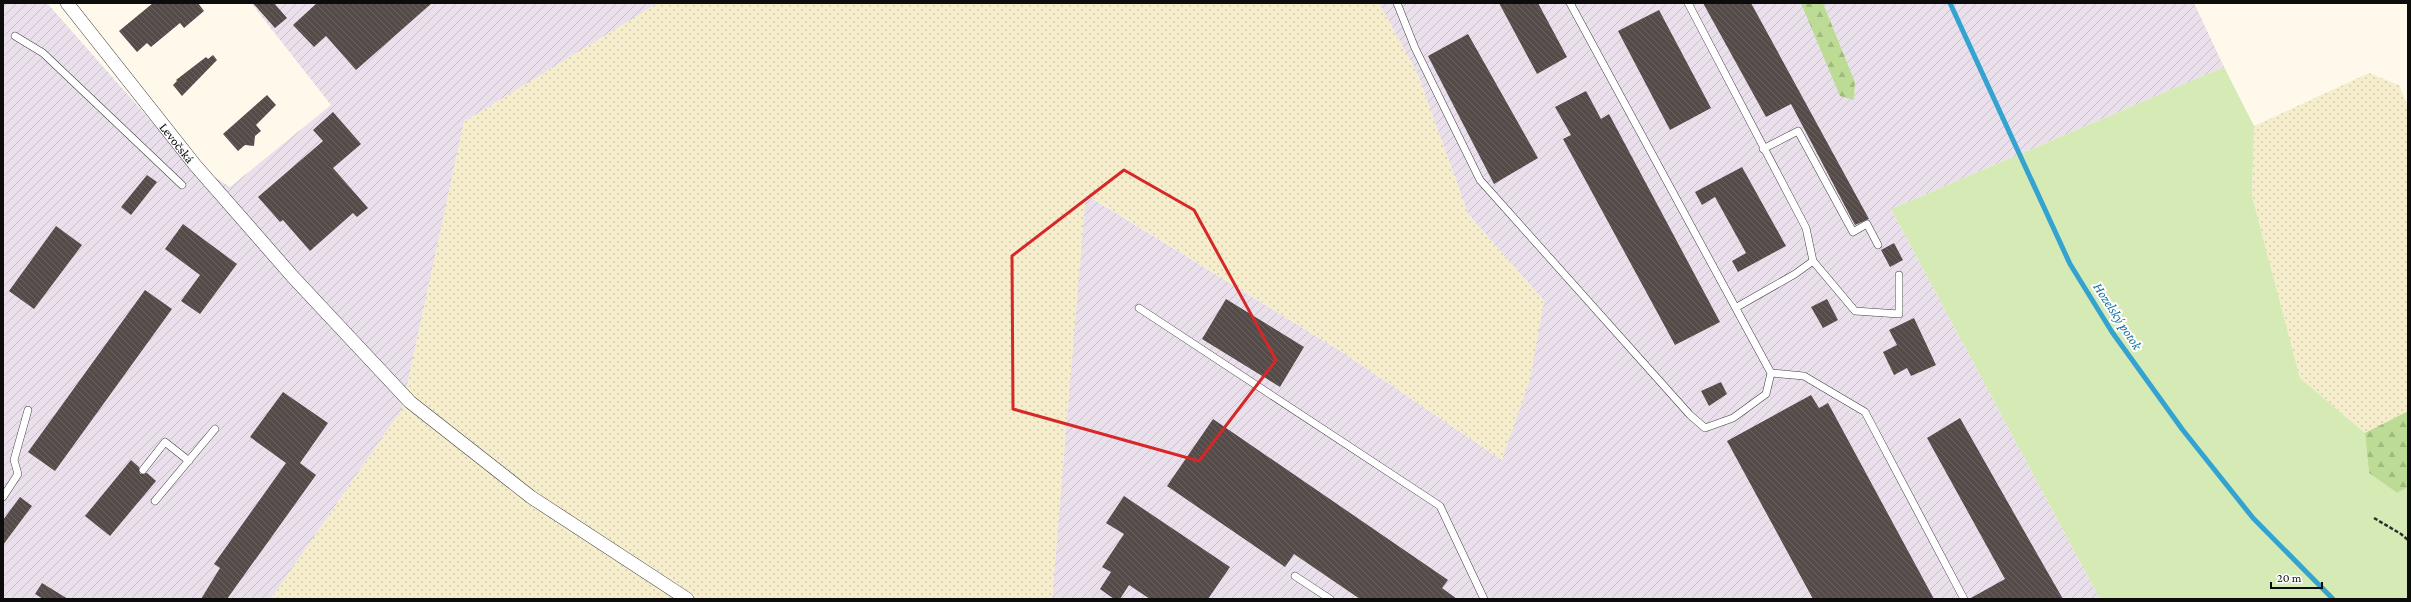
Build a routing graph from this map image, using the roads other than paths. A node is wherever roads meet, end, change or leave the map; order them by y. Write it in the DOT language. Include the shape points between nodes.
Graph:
graph roads {
  1 [pos="67,3"];
  2 [pos="1397,3"];
  3 [pos="1570,3"];
  4 [pos="1688,3"];
  5 [pos="15,36"];
  6 [pos="1763,149"];
  7 [pos="182,185"];
  8 [pos="1878,244"];
  9 [pos="1813,261"];
  10 [pos="1899,275"];
  11 [pos="1737,307"];
  12 [pos="1139,308"];
  13 [pos="1771,372"];
  14 [pos="28,410"];
  15 [pos="215,429"];
  16 [pos="189,461"];
  17 [pos="143,470"];
  18 [pos="3,497"];
  19 [pos="155,501"];
  20 [pos="1295,576"];
  21 [pos="687,599"];
  22 [pos="1330,599"];
  23 [pos="1484,599"];
  24 [pos="1964,599"];
  1 -- 21 [label="street, Levočská" via="195,165 293,277 410,402 531,497"];
  2 -- 13 [label="lane" via="1415,48 1480,180 1690,415 1705,428 1733,418 1766,394"];
  3 -- 11 [label="lane"];
  4 -- 6 [label="lane"];
  5 -- 7 [label="lane" via="43,53"];
  6 -- 8 [label="lane" via="1798,131 1853,232 1867,224"];
  6 -- 9 [label="lane" via="1806,228"];
  9 -- 10 [label="lane" via="1855,311 1899,314"];
  9 -- 11 [label="lane"];
  11 -- 13 [label="lane"];
  12 -- 23 [label="lane" via="1440,506"];
  13 -- 24 [label="lane" via="1804,376 1865,412"];
  14 -- 18 [label="lane" via="14,460 18,474"];
  15 -- 16 [label="lane"];
  16 -- 17 [label="lane" via="165,442"];
  16 -- 19 [label="lane"];
  20 -- 22 [label="lane"];
}
